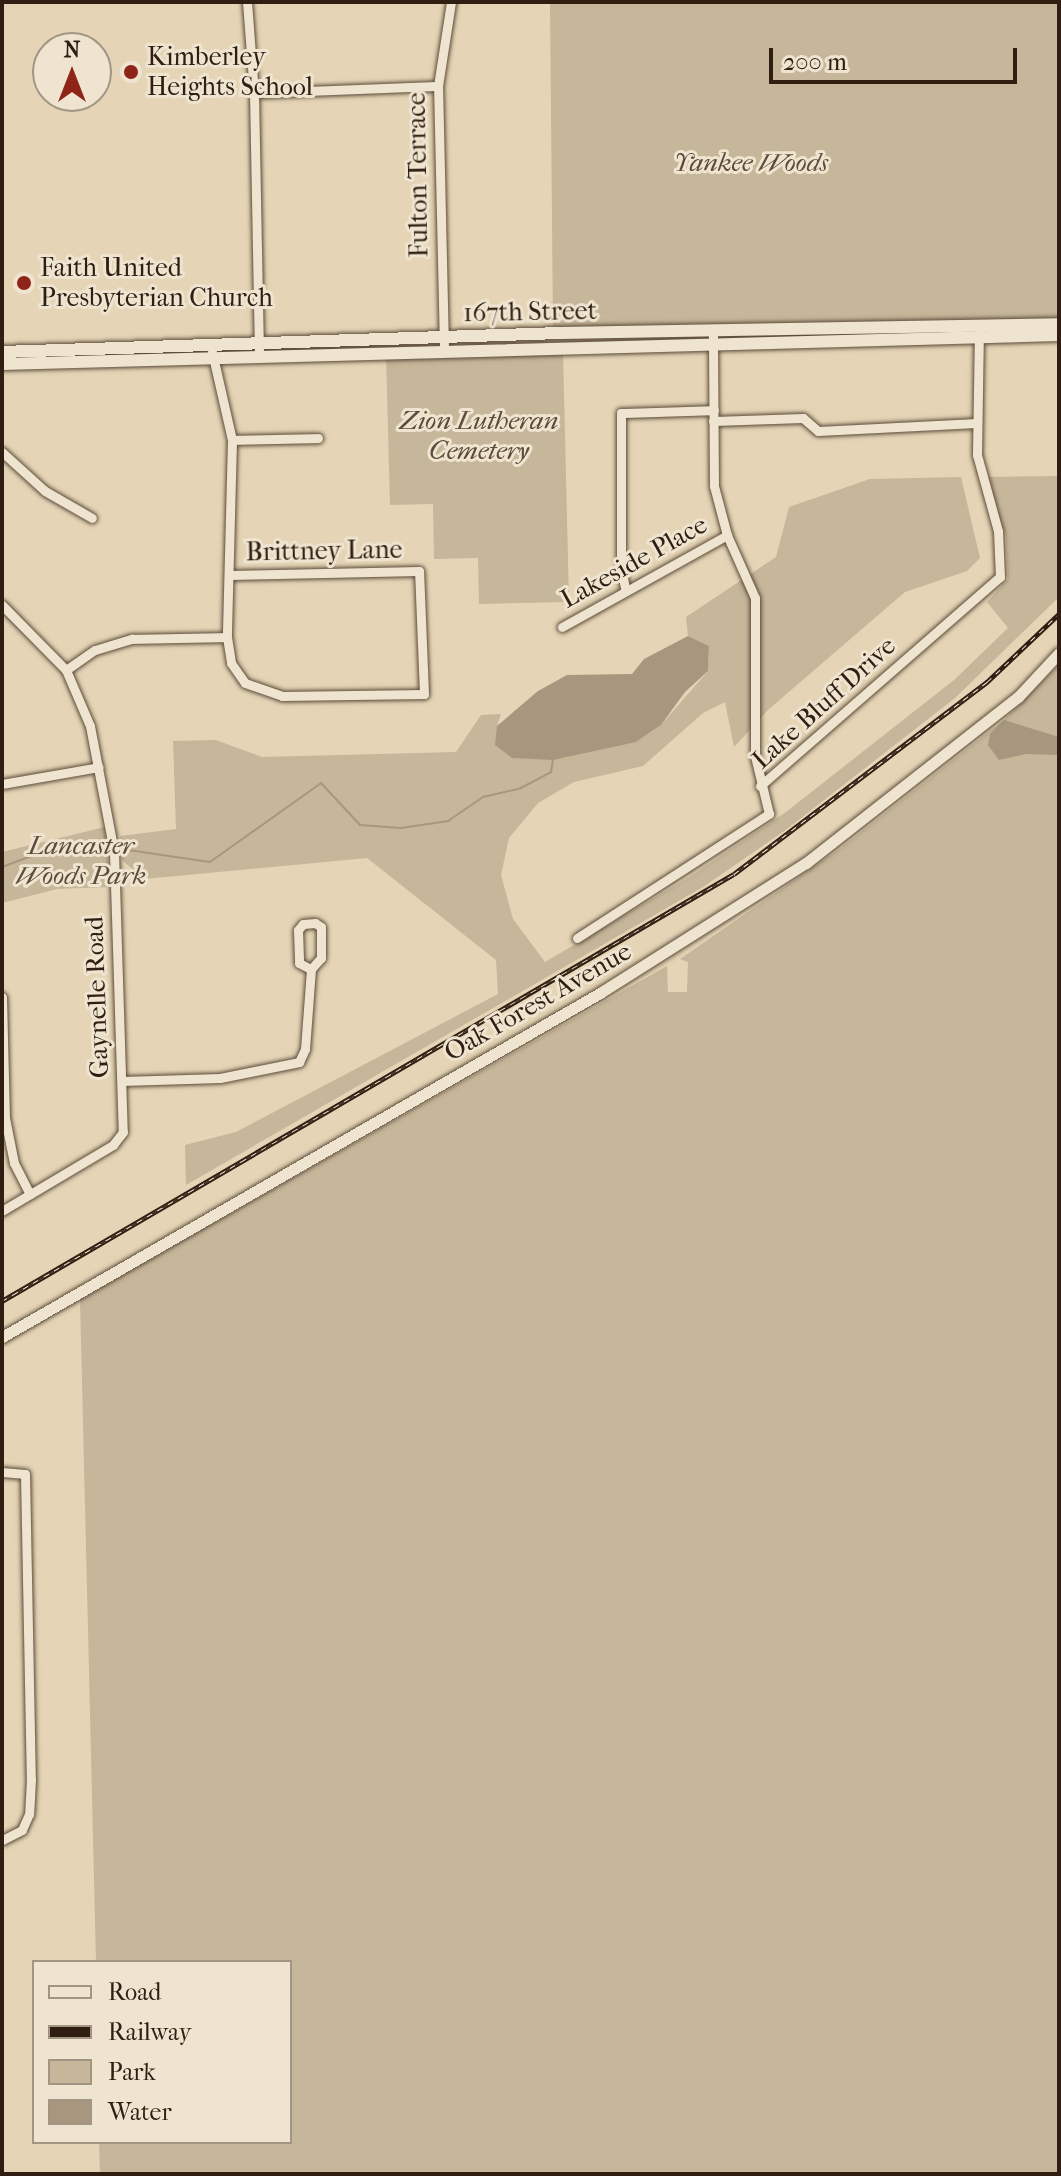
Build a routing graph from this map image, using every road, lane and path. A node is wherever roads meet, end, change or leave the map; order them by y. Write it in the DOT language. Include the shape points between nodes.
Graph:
graph roads {
  1 [pos="247,2"];
  2 [pos="451,2"];
  3 [pos="438,86"];
  4 [pos="254,93"];
  5 [pos="1059,324"];
  6 [pos="979,330"];
  7 [pos="713,335"];
  8 [pos="1059,335"];
  9 [pos="444,342"];
  10 [pos="259,350"];
  11 [pos="2,352"];
  12 [pos="212,352"];
  13 [pos="2,364"];
  14 [pos="714,416"];
  15 [pos="977,423"];
  16 [pos="318,438"];
  17 [pos="232,440"];
  18 [pos="2,452"];
  19 [pos="92,518"];
  20 [pos="727,535"];
  21 [pos="230,575"];
  22 [pos="625,588"];
  23 [pos="2,605"];
  24 [pos="562,627"];
  25 [pos="227,637"];
  26 [pos="1059,653"];
  27 [pos="66,670"];
  28 [pos="99,767"];
  29 [pos="2,784"];
  30 [pos="760,786"];
  31 [pos="577,938"];
  32 [pos="311,969"];
  33 [pos="2,997"];
  34 [pos="122,1081"];
  35 [pos="30,1194"];
  36 [pos="2,1211"];
  37 [pos="2,1337"];
  38 [pos="2,1472"];
  39 [pos="2,1840"];
  1 -- 4 [label="street"];
  2 -- 3 [label="street, Fulton Terrace"];
  3 -- 4 [label="street"];
  3 -- 9 [label="street, Fulton Terrace"];
  4 -- 10 [label="street"];
  5 -- 6 [label="main road, 167th Street"];
  6 -- 7 [label="main road, 167th Street"];
  6 -- 8 [label="main road, 167th Street"];
  6 -- 15 [label="street"];
  7 -- 9 [label="main road, 167th Street"];
  7 -- 14 [label="street"];
  9 -- 10 [label="main road, 167th Street"];
  10 -- 12 [label="main road, 167th Street"];
  11 -- 12 [label="main road, 167th Street"];
  12 -- 13 [label="main road, 167th Street"];
  12 -- 17 [label="street"];
  14 -- 15 [label="street" via="803,418 818,431"];
  14 -- 20 [label="street" via="714,486"];
  14 -- 22 [label="street" via="621,413"];
  15 -- 30 [label="street, Lake Bluff Drive" via="979,470 998,531 1000,577"];
  16 -- 17 [label="street"];
  17 -- 21 [label="street"];
  18 -- 19 [label="street" via="45,491"];
  20 -- 22 [label="street, Lakeside Place"];
  20 -- 30 [label="street" via="755,598 755,756"];
  21 -- 25 [label="street"];
  21 -- 25 [label="street, Brittney Lane" via="419,571 424,694 282,696 245,683 231,663"];
  22 -- 24 [label="street, Lakeside Place" via="595,612"];
  23 -- 27 [label="street, Gaynelle Road"];
  25 -- 27 [label="street" via="132,639 95,650"];
  26 -- 37 [label="street, Oak Forest Avenue" via="1018,697 806,863 600,993"];
  27 -- 28 [label="street, Gaynelle Road" via="85,709"];
  28 -- 29 [label="street"];
  28 -- 34 [label="street, Gaynelle Road" via="114,852"];
  30 -- 31 [label="street, Lake Bluff Drive" via="769,814"];
  32 -- 32 [label="street" via="321,958 321,927 315,923 298,930 299,963"];
  32 -- 34 [label="street" via="305,1049 299,1062 198,1079"];
  33 -- 35 [label="street" via="5,1118 14,1163"];
  34 -- 35 [label="street, Gaynelle Road" via="123,1132 113,1145"];
  35 -- 36 [label="street, Gaynelle Road"];
  38 -- 39 [label="street" via="25,1474 31,1779 29,1814 22,1830"];
}
